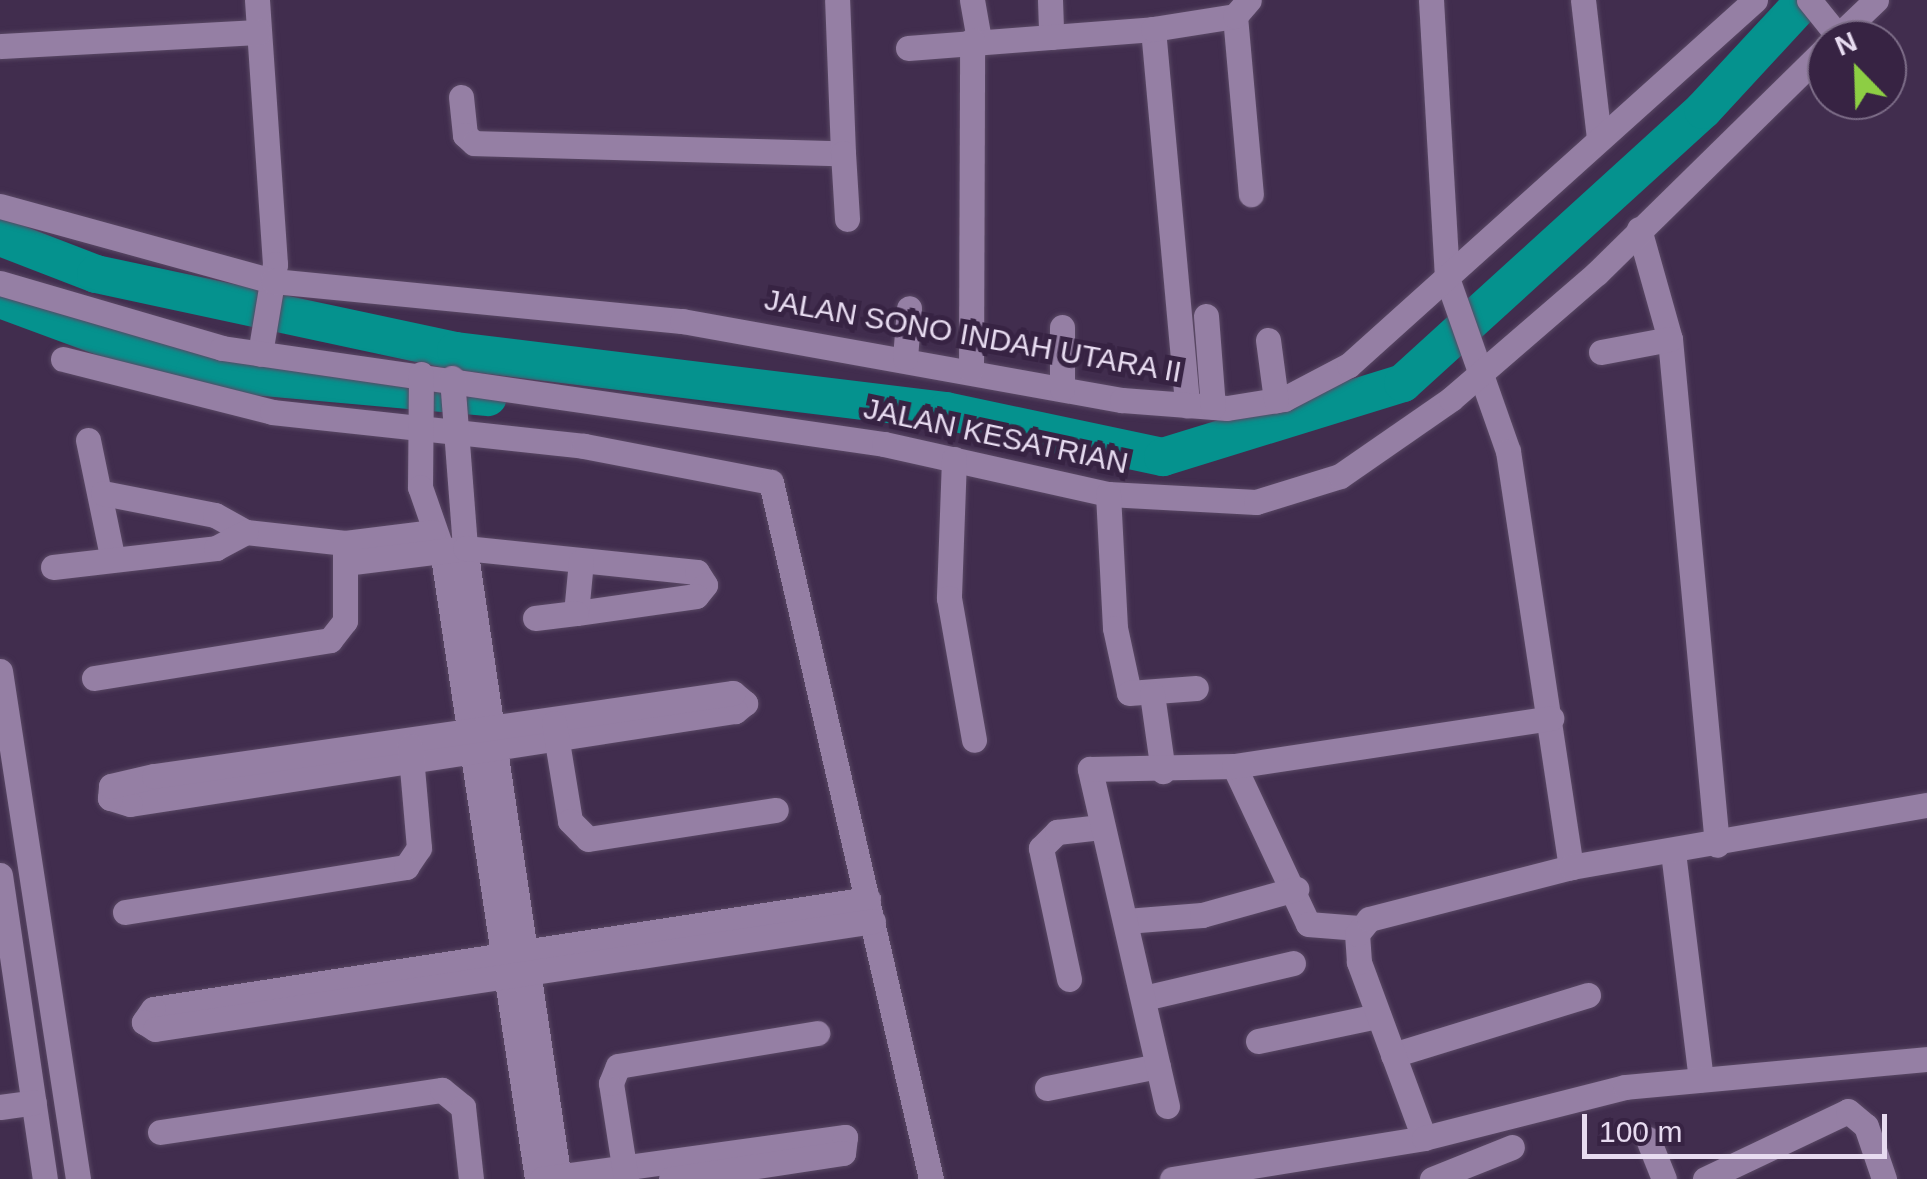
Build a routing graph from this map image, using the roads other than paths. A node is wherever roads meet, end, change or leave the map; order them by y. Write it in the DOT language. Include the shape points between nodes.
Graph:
graph roads {
  1 [pos="257,0"];
  2 [pos="837,0"];
  3 [pos="972,0"];
  4 [pos="1050,0"];
  5 [pos="1430,0"];
  6 [pos="1583,0"];
  7 [pos="1756,0"];
  8 [pos="1876,0"];
  9 [pos="1242,8"];
  10 [pos="1852,20"];
  11 [pos="1153,29"];
  12 [pos="259,32"];
  13 [pos="1052,37"];
  14 [pos="975,40"];
  15 [pos="0,46"];
  16 [pos="908,48"];
  17 [pos="1807,62"];
  18 [pos="461,98"];
  19 [pos="1600,138"];
  20 [pos="843,153"];
  21 [pos="1252,194"];
  22 [pos="0,206"];
  23 [pos="847,219"];
  24 [pos="1639,230"];
  25 [pos="0,283"];
  26 [pos="1450,284"];
  27 [pos="272,291"];
  28 [pos="909,308"];
  29 [pos="1206,316"];
  30 [pos="1062,326"];
  31 [pos="1670,338"];
  32 [pos="1268,340"];
  33 [pos="261,347"];
  34 [pos="1601,352"];
  35 [pos="905,358"];
  36 [pos="64,359"];
  37 [pos="1486,368"];
  38 [pos="971,370"];
  39 [pos="420,379"];
  40 [pos="451,381"];
  41 [pos="1062,388"];
  42 [pos="1276,400"];
  43 [pos="1200,406"];
  44 [pos="417,421"];
  45 [pos="452,426"];
  46 [pos="88,440"];
  47 [pos="954,459"];
  48 [pos="103,493"];
  49 [pos="1108,494"];
  50 [pos="246,532"];
  51 [pos="446,543"];
  52 [pos="345,553"];
  53 [pos="112,556"];
  54 [pos="581,561"];
  55 [pos="52,566"];
  56 [pos="576,614"];
  57 [pos="535,618"];
  58 [pos="0,671"];
  59 [pos="94,678"];
  60 [pos="1196,688"];
  61 [pos="1152,694"];
  62 [pos="1551,718"];
  63 [pos="555,728"];
  64 [pos="482,738"];
  65 [pos="974,740"];
  66 [pos="410,750"];
  67 [pos="1234,766"];
  68 [pos="1163,771"];
  69 [pos="232,776"];
  70 [pos="9,793"];
  71 [pos="1927,805"];
  72 [pos="776,810"];
  73 [pos="1101,827"];
  74 [pos="1718,846"];
  75 [pos="1673,852"];
  76 [pos="1571,867"];
  77 [pos="0,875"];
  78 [pos="1296,889"];
  79 [pos="871,910"];
  80 [pos="125,912"];
  81 [pos="1126,921"];
  82 [pos="1359,928"];
  83 [pos="1293,963"];
  84 [pos="517,967"];
  85 [pos="1068,979"];
  86 [pos="7,980"];
  87 [pos="312,995"];
  88 [pos="1588,995"];
  89 [pos="1144,998"];
  90 [pos="1378,1016"];
  91 [pos="53,1023"];
  92 [pos="23,1028"];
  93 [pos="817,1033"];
  94 [pos="1258,1041"];
  95 [pos="59,1055"];
  96 [pos="1393,1055"];
  97 [pos="1927,1059"];
  98 [pos="29,1060"];
  99 [pos="1158,1066"];
  100 [pos="1701,1079"];
  101 [pos="1047,1088"];
  102 [pos="34,1102"];
  103 [pos="1167,1106"];
  104 [pos="0,1107"];
  105 [pos="160,1132"];
  106 [pos="1424,1138"];
  107 [pos="1648,1139"];
  108 [pos="1512,1147"];
  109 [pos="625,1173"];
  110 [pos="549,1178"];
  111 [pos="45,1179"];
  112 [pos="78,1179"];
  113 [pos="471,1179"];
  114 [pos="671,1179"];
  115 [pos="930,1179"];
  116 [pos="1172,1179"];
  117 [pos="1432,1179"];
  118 [pos="1664,1179"];
  119 [pos="1705,1179"];
  120 [pos="1884,1179"];
  1 -- 12 [label="street"];
  2 -- 20 [label="street"];
  3 -- 14 [label="street"];
  4 -- 13 [label="street"];
  5 -- 26 [label="street"];
  6 -- 19 [label="street"];
  7 -- 19 [label="street, JALAN SONO INDAH UTARA II"];
  8 -- 10 [label="street, JALAN KESATRIAN"];
  9 -- 11 [label="street"];
  9 -- 21 [label="street"];
  11 -- 13 [label="street"];
  11 -- 43 [label="street"];
  12 -- 15 [label="street"];
  12 -- 27 [label="street"];
  13 -- 14 [label="street"];
  14 -- 16 [label="street"];
  14 -- 38 [label="street"];
  17 -- 24 [label="street, JALAN KESATRIAN"];
  18 -- 20 [label="street" via="464,135 474,142"];
  19 -- 26 [label="street, JALAN SONO INDAH UTARA II"];
  20 -- 23 [label="street"];
  22 -- 27 [label="street, JALAN SONO INDAH UTARA II"];
  24 -- 31 [label="street"];
  24 -- 37 [label="street, JALAN KESATRIAN"];
  25 -- 33 [label="street, JALAN KESATRIAN"];
  26 -- 37 [label="street"];
  26 -- 42 [label="street, JALAN SONO INDAH UTARA II" via="1349,365"];
  27 -- 33 [label="street"];
  27 -- 35 [label="street, JALAN SONO INDAH UTARA II" via="682,321"];
  28 -- 35 [label="street"];
  29 -- 43 [label="street"];
  30 -- 41 [label="street"];
  31 -- 34 [label="street"];
  31 -- 74 [label="street"];
  32 -- 42 [label="street"];
  33 -- 39 [label="street, JALAN KESATRIAN"];
  35 -- 38 [label="street, JALAN SONO INDAH UTARA II"];
  36 -- 44 [label="street" via="272,412"];
  37 -- 49 [label="street, JALAN KESATRIAN" via="1366,462 1298,494 1216,504"];
  37 -- 62 [label="street"];
  38 -- 41 [label="street, JALAN SONO INDAH UTARA II"];
  39 -- 40 [label="street, JALAN KESATRIAN"];
  39 -- 44 [label="street"];
  40 -- 45 [label="street"];
  40 -- 47 [label="street, JALAN KESATRIAN"];
  41 -- 43 [label="street, JALAN SONO INDAH UTARA II"];
  42 -- 43 [label="street, JALAN SONO INDAH UTARA II"];
  44 -- 45 [label="street"];
  44 -- 51 [label="street"];
  45 -- 51 [label="street" via="464,464"];
  45 -- 79 [label="street" via="771,482"];
  46 -- 48 [label="street"];
  47 -- 49 [label="street, JALAN KESATRIAN"];
  47 -- 65 [label="street" via="949,598"];
  48 -- 50 [label="street" via="215,515"];
  48 -- 53 [label="street"];
  49 -- 61 [label="street" via="1127,688"];
  50 -- 52 [label="street"];
  50 -- 53 [label="street" via="216,548"];
  51 -- 52 [label="street"];
  51 -- 54 [label="street"];
  51 -- 64 [label="street"];
  52 -- 59 [label="street" via="345,621 330,640"];
  53 -- 55 [label="street"];
  54 -- 56 [label="street"];
  54 -- 56 [label="street" via="697,572 705,585 696,596"];
  56 -- 57 [label="street"];
  58 -- 70 [label="street"];
  60 -- 61 [label="street"];
  61 -- 68 [label="street"];
  62 -- 67 [label="street"];
  62 -- 76 [label="street"];
  63 -- 63 [label="street" via="734,692 744,703"];
  63 -- 64 [label="street"];
  63 -- 72 [label="street" via="570,821 588,839"];
  64 -- 66 [label="street"];
  64 -- 84 [label="street"];
  66 -- 69 [label="street"];
  66 -- 80 [label="street" via="420,848 406,867"];
  67 -- 68 [label="street"];
  67 -- 78 [label="street"];
  68 -- 73 [label="street" via="1090,769"];
  70 -- 91 [label="street"];
  71 -- 74 [label="street"];
  73 -- 81 [label="street"];
  73 -- 85 [label="street" via="1057,832 1041,848"];
  74 -- 75 [label="street"];
  75 -- 76 [label="street"];
  75 -- 100 [label="street"];
  76 -- 82 [label="street" via="1422,900"];
  77 -- 86 [label="street"];
  78 -- 81 [label="street" via="1202,915"];
  78 -- 82 [label="street" via="1311,926"];
  79 -- 84 [label="street"];
  79 -- 115 [label="street"];
  81 -- 89 [label="street"];
  82 -- 90 [label="street"];
  83 -- 89 [label="street"];
  84 -- 87 [label="street"];
  84 -- 110 [label="street"];
  86 -- 92 [label="street"];
  87 -- 87 [label="street" via="155,1029 144,1022 153,1009"];
  88 -- 96 [label="street"];
  89 -- 99 [label="street"];
  90 -- 94 [label="street"];
  90 -- 96 [label="street"];
  91 -- 92 [label="street"];
  91 -- 95 [label="street"];
  92 -- 98 [label="street"];
  93 -- 109 [label="street" via="618,1066 611,1084"];
  95 -- 98 [label="street"];
  95 -- 112 [label="street"];
  96 -- 106 [label="street"];
  97 -- 100 [label="street"];
  98 -- 102 [label="street"];
  99 -- 101 [label="street"];
  99 -- 103 [label="street"];
  100 -- 106 [label="street" via="1590,1094"];
  102 -- 104 [label="street"];
  102 -- 111 [label="street"];
  105 -- 113 [label="street" via="442,1090 463,1107"];
  106 -- 116 [label="street"];
  107 -- 118 [label="street"];
  108 -- 117 [label="street"];
  109 -- 110 [label="street"];
  109 -- 114 [label="street" via="776,1153"];
  119 -- 120 [label="street" via="1851,1111"];
}
